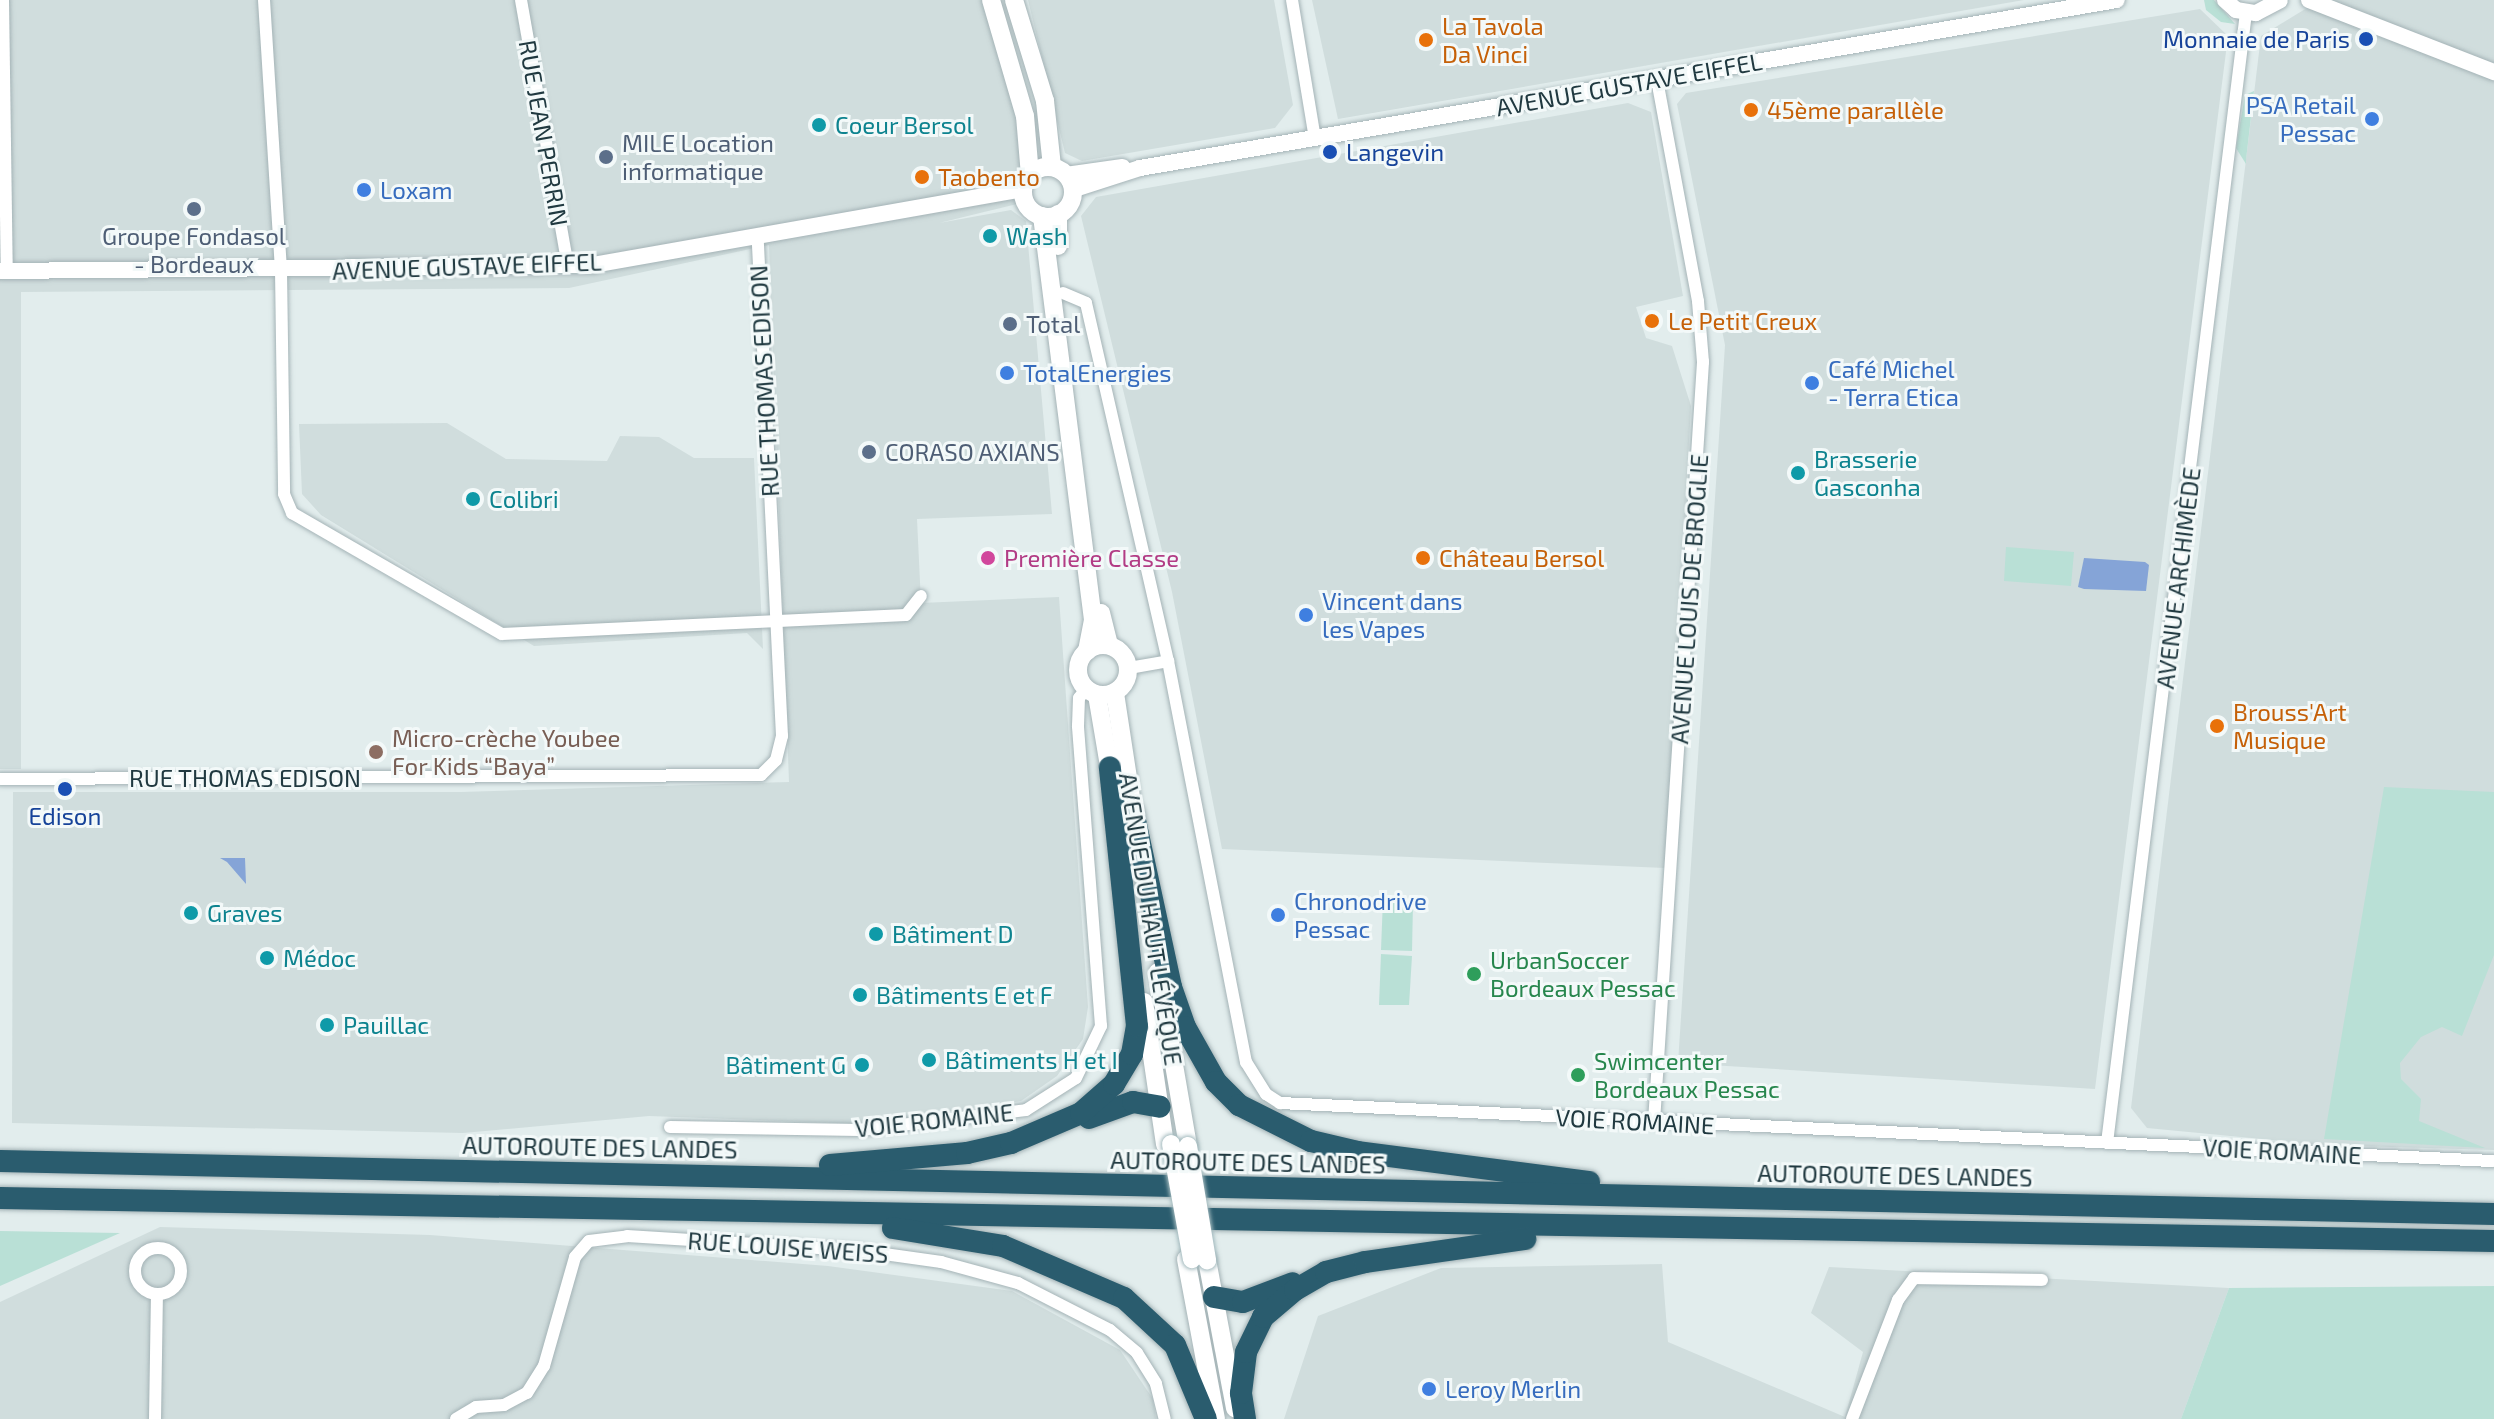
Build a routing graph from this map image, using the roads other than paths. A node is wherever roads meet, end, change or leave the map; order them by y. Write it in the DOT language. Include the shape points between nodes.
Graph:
graph roads {
  1 [pos="3,0"];
  2 [pos="264,0"];
  3 [pos="521,0"];
  4 [pos="991,0"];
  5 [pos="1014,0"];
  6 [pos="1292,0"];
  7 [pos="2117,0"];
  8 [pos="2225,0"];
  9 [pos="2280,0"];
  10 [pos="2309,0"];
  11 [pos="2246,13"];
  12 [pos="2494,72"];
  13 [pos="1657,80"];
  14 [pos="1315,139"];
  15 [pos="1064,177"];
  16 [pos="1026,182"];
  17 [pos="1050,215"];
  18 [pos="758,238"];
  19 [pos="568,267"];
  20 [pos="281,270"];
  21 [pos="4,271"];
  22 [pos="1063,293"];
  23 [pos="921,596"];
  24 [pos="776,620"];
  25 [pos="1109,645"];
  26 [pos="1087,651"];
  27 [pos="1168,661"];
  28 [pos="1129,668"];
  29 [pos="1100,692"];
  30 [pos="1110,767"];
  31 [pos="0,779"];
  32 [pos="1133,811"];
  33 [pos="1161,1113"];
  34 [pos="1654,1122"];
  35 [pos="670,1127"];
  36 [pos="1011,1143"];
  37 [pos="2107,1143"];
  38 [pos="1176,1144"];
  39 [pos="0,1161"];
  40 [pos="2494,1161"];
  41 [pos="424,1170"];
  42 [pos="0,1198"];
  43 [pos="1729,1198"];
  44 [pos="572,1209"];
  45 [pos="2494,1214"];
  46 [pos="1650,1230"];
  47 [pos="2494,1241"];
  48 [pos="1197,1259"];
  49 [pos="1326,1272"];
  50 [pos="2042,1280"];
  51 [pos="1213,1293"];
  52 [pos="157,1294"];
  53 [pos="155,1419"];
  54 [pos="456,1419"];
  55 [pos="1165,1419"];
  56 [pos="1206,1419"];
  57 [pos="1216,1419"];
  58 [pos="1237,1419"];
  59 [pos="1245,1419"];
  60 [pos="1852,1419"];
  1 -- 21 [label="street"];
  2 -- 20 [label="street"];
  3 -- 19 [label="street, RUE JEAN PERRIN"];
  4 -- 16 [label="main road" via="1025,116"];
  5 -- 15 [label="main road"];
  6 -- 14 [label="street"];
  7 -- 13 [label="street, AVENUE GUSTAVE EIFFEL"];
  8 -- 11 [label="street"];
  9 -- 11 [label="street" via="2266,11"];
  10 -- 12 [label="street"];
  11 -- 37 [label="street, AVENUE ARCHIMÈDE"];
  13 -- 14 [label="street, AVENUE GUSTAVE EIFFEL"];
  13 -- 34 [label="street, AVENUE LOUIS DE BROGLIE" via="1698,301 1703,362"];
  14 -- 15 [label="street, AVENUE GUSTAVE EIFFEL"];
  15 -- 16 [label="main road"];
  15 -- 17 [label="main road" via="1069,204"];
  16 -- 17 [label="main road" via="1026,203"];
  16 -- 18 [label="street, AVENUE GUSTAVE EIFFEL"];
  17 -- 22 [label="main road"];
  17 -- 26 [label="main road" via="1093,620"];
  18 -- 19 [label="street, AVENUE GUSTAVE EIFFEL"];
  18 -- 24 [label="street, RUE THOMAS EDISON"];
  19 -- 20 [label="street, AVENUE GUSTAVE EIFFEL"];
  20 -- 21 [label="street, AVENUE GUSTAVE EIFFEL"];
  20 -- 24 [label="street" via="284,494 292,513 502,634"];
  22 -- 25 [label="main road"];
  22 -- 27 [label="street, VOIE ROMAINE" via="1086,303"];
  23 -- 24 [label="street" via="906,615"];
  24 -- 31 [label="street, RUE THOMAS EDISON" via="782,736 776,760 761,775"];
  25 -- 26 [label="main road"];
  25 -- 28 [label="main road" via="1123,654"];
  26 -- 29 [label="main road" via="1078,665"];
  27 -- 28 [label="street"];
  27 -- 34 [label="street, VOIE ROMAINE" via="1246,1062 1266,1094 1294,1107"];
  28 -- 29 [label="main road" via="1126,682"];
  29 -- 30 [label="main road, AVENUE DU HAUT LÉVÈQUE"];
  29 -- 32 [label="main road, AVENUE DU HAUT LÉVÈQUE"];
  29 -- 35 [label="street, VOIE ROMAINE" via="1077,703 1101,1026 1076,1078 1026,1110 859,1130"];
  30 -- 33 [label="main road, AVENUE DU HAUT LÉVÈQUE"];
  30 -- 36 [label="highway" via="1135,1001 1132,1054 1102,1098 1081,1113"];
  32 -- 38 [label="main road, AVENUE DU HAUT LÉVÈQUE"];
  32 -- 43 [label="highway" via="1171,987 1185,1027 1216,1082 1251,1113 1311,1141 1358,1152"];
  33 -- 36 [label="highway" via="1133,1102"];
  33 -- 38 [label="main road, AVENUE DU HAUT LÉVÈQUE"];
  34 -- 37 [label="street, VOIE ROMAINE"];
  36 -- 41 [label="highway" via="920,1158 802,1166 517,1164"];
  37 -- 40 [label="street, VOIE ROMAINE"];
  38 -- 48 [label="main road, bridge"];
  39 -- 41 [label="highway, AUTOROUTE DES LANDES"];
  41 -- 43 [label="highway, AUTOROUTE DES LANDES"];
  42 -- 44 [label="highway"];
  43 -- 45 [label="highway, AUTOROUTE DES LANDES"];
  44 -- 46 [label="highway"];
  44 -- 56 [label="highway" via="873,1226 1003,1246 1096,1282 1149,1317 1181,1355"];
  46 -- 47 [label="highway"];
  46 -- 49 [label="highway" via="1453,1247"];
  48 -- 51 [label="main road"];
  48 -- 57 [label="main road"];
  49 -- 51 [label="highway" via="1243,1302"];
  49 -- 59 [label="highway" via="1283,1298 1256,1329 1242,1370"];
  50 -- 60 [label="street" via="1914,1278 1898,1300"];
  51 -- 58 [label="main road"];
  52 -- 53 [label="street"];
  54 -- 55 [label="street, RUE LOUISE WEISS" via="476,1407 504,1405 527,1393 544,1366 575,1257 589,1241 627,1236 875,1252 970,1268 1018,1283 1110,1330 1137,1353 1156,1384"];
}
